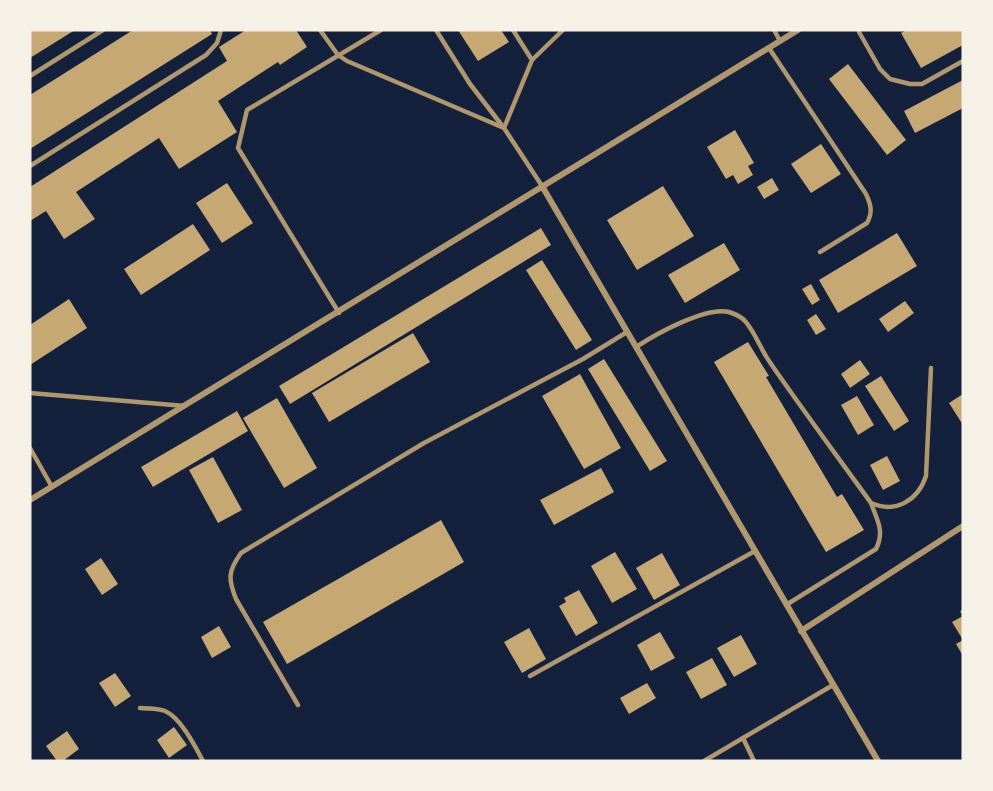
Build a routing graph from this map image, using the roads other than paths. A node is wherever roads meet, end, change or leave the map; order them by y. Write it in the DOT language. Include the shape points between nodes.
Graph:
graph roads {
  1 [pos="104,30"];
  2 [pos="221,30"];
  3 [pos="320,30"];
  4 [pos="381,30"];
  5 [pos="436,30"];
  6 [pos="513,30"];
  7 [pos="563,30"];
  8 [pos="774,30"];
  9 [pos="798,30"];
  10 [pos="860,32"];
  11 [pos="780,41"];
  12 [pos="769,48"];
  13 [pos="338,55"];
  14 [pos="532,60"];
  15 [pos="963,61"];
  16 [pos="30,76"];
  17 [pos="504,128"];
  18 [pos="30,166"];
  19 [pos="542,186"];
  20 [pos="820,252"];
  21 [pos="339,313"];
  22 [pos="627,332"];
  23 [pos="636,347"];
  24 [pos="931,368"];
  25 [pos="30,393"];
  26 [pos="185,406"];
  27 [pos="30,448"];
  28 [pos="52,487"];
  29 [pos="30,500"];
  30 [pos="871,503"];
  31 [pos="963,526"];
  32 [pos="755,551"];
  33 [pos="786,605"];
  34 [pos="801,631"];
  35 [pos="530,676"];
  36 [pos="833,685"];
  37 [pos="298,705"];
  38 [pos="140,708"];
  39 [pos="743,738"];
  40 [pos="203,761"];
  41 [pos="704,761"];
  42 [pos="754,761"];
  43 [pos="878,761"];
  1 -- 16 [label="lane"];
  2 -- 18 [label="lane" via="217,43 206,55"];
  3 -- 13 [label="lane"];
  4 -- 13 [label="lane"];
  5 -- 17 [label="lane"];
  6 -- 14 [label="lane"];
  7 -- 14 [label="lane"];
  8 -- 11 [label="lane"];
  9 -- 11 [label="street"];
  10 -- 15 [label="lane" via="880,69 890,79 922,84"];
  11 -- 12 [label="street"];
  12 -- 19 [label="street"];
  12 -- 20 [label="lane" via="871,206 867,222"];
  13 -- 17 [label="lane"];
  13 -- 21 [label="lane" via="247,110 238,148"];
  14 -- 17 [label="lane"];
  17 -- 19 [label="lane"];
  19 -- 21 [label="street"];
  19 -- 22 [label="street"];
  21 -- 26 [label="street"];
  22 -- 23 [label="street"];
  22 -- 37 [label="lane" via="424,443 241,553 230,576 236,599"];
  23 -- 30 [label="lane" via="661,332 717,311 738,315 746,321 768,360"];
  23 -- 32 [label="street"];
  24 -- 30 [label="lane" via="923,486 898,506"];
  25 -- 26 [label="lane"];
  26 -- 28 [label="street"];
  27 -- 28 [label="lane"];
  28 -- 29 [label="street"];
  30 -- 33 [label="lane" via="880,527 881,539 876,549"];
  31 -- 34 [label="street"];
  32 -- 33 [label="street"];
  32 -- 35 [label="lane"];
  33 -- 34 [label="street"];
  34 -- 36 [label="street"];
  36 -- 39 [label="lane"];
  36 -- 43 [label="street"];
  38 -- 40 [label="lane" via="163,710 172,716"];
  39 -- 41 [label="lane"];
  39 -- 42 [label="lane"];
}
